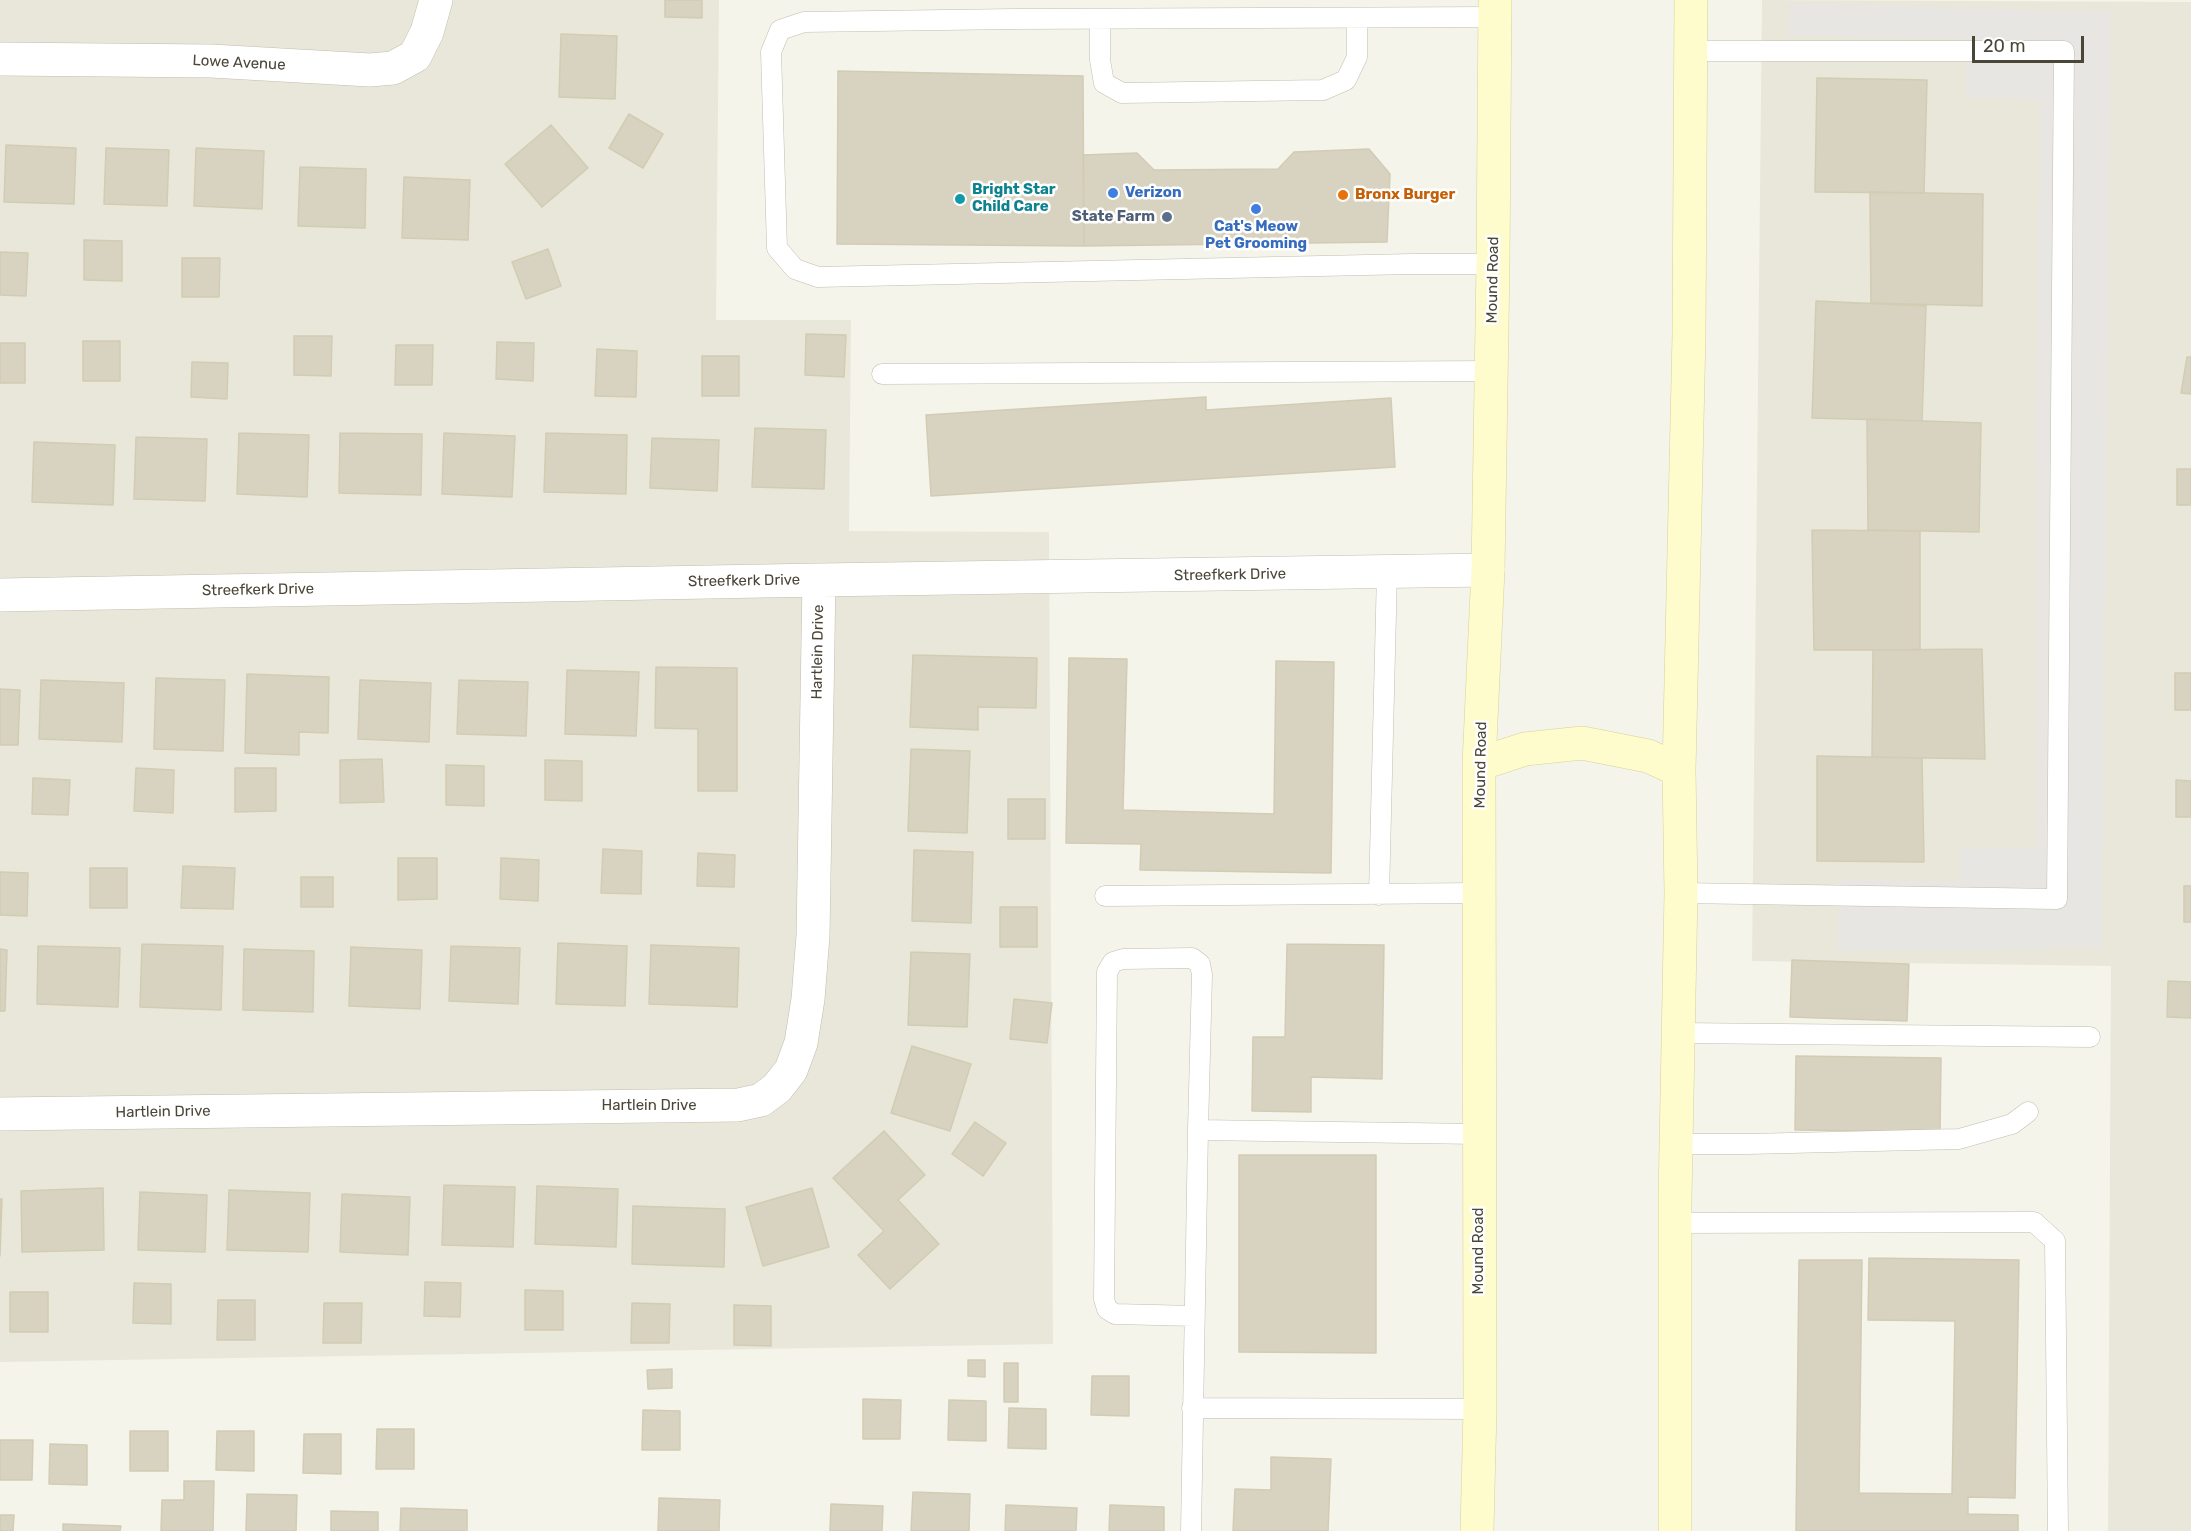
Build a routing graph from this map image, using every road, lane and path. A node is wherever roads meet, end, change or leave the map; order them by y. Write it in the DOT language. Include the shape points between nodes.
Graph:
graph roads {
  1 [pos="436,0"];
  2 [pos="1690,0"];
  3 [pos="1495,9"];
  4 [pos="1357,18"];
  5 [pos="1100,19"];
  6 [pos="1691,51"];
  7 [pos="0,59"];
  8 [pos="1493,264"];
  9 [pos="1491,371"];
  10 [pos="882,374"];
  11 [pos="1488,570"];
  12 [pos="1388,572"];
  13 [pos="819,580"];
  14 [pos="0,595"];
  15 [pos="1479,764"];
  16 [pos="1679,770"];
  17 [pos="1480,892"];
  18 [pos="1682,893"];
  19 [pos="1379,895"];
  20 [pos="1105,896"];
  21 [pos="1679,1034"];
  22 [pos="2090,1037"];
  23 [pos="2028,1112"];
  24 [pos="0,1114"];
  25 [pos="1198,1130"];
  26 [pos="1479,1134"];
  27 [pos="1676,1144"];
  28 [pos="1675,1223"];
  29 [pos="1194,1316"];
  30 [pos="1192,1408"];
  31 [pos="1479,1408"];
  32 [pos="1191,1531"];
  33 [pos="1477,1531"];
  34 [pos="1675,1531"];
  35 [pos="2058,1531"];
  1 -- 7 [label="street, Lowe Avenue" via="415,56 393,68"];
  2 -- 6 [label="main road"];
  3 -- 4 [label="lane"];
  3 -- 8 [label="main road, Mound Road"];
  4 -- 5 [label="lane"];
  4 -- 5 [label="lane" via="1357,57 1346,80 1323,90 1122,93 1104,83"];
  5 -- 8 [label="lane" via="804,22 780,30 771,52 777,248 795,269 818,277"];
  6 -- 16 [label="main road"];
  6 -- 18 [label="lane" via="2064,51 2058,887 2057,899"];
  8 -- 9 [label="main road, Mound Road"];
  9 -- 10 [label="lane"];
  9 -- 11 [label="main road, Mound Road"];
  11 -- 12 [label="street, Streefkerk Drive"];
  11 -- 15 [label="main road, Mound Road"];
  12 -- 13 [label="street, Streefkerk Drive"];
  12 -- 19 [label="lane"];
  13 -- 14 [label="street, Streefkerk Drive"];
  13 -- 24 [label="street, Hartlein Drive" via="813,936 808,999 801,1043 791,1070 761,1100 738,1105"];
  15 -- 16 [label="main road" via="1525,749 1582,743 1647,756"];
  15 -- 17 [label="main road, Mound Road"];
  16 -- 18 [label="main road"];
  17 -- 19 [label="lane"];
  17 -- 26 [label="main road, Mound Road"];
  18 -- 21 [label="main road"];
  19 -- 20 [label="lane"];
  21 -- 22 [label="lane"];
  21 -- 27 [label="main road"];
  23 -- 27 [label="lane" via="2012,1124 1959,1139"];
  25 -- 26 [label="lane"];
  25 -- 29 [label="lane"];
  25 -- 29 [label="lane" via="1200,964 1192,958 1123,958 1113,962 1107,972 1104,1299 1107,1309 1115,1314"];
  26 -- 31 [label="main road, Mound Road"];
  27 -- 28 [label="main road"];
  28 -- 34 [label="main road"];
  28 -- 35 [label="lane" via="2034,1222 2055,1241"];
  29 -- 30 [label="lane"];
  30 -- 31 [label="lane"];
  30 -- 32 [label="lane"];
  31 -- 33 [label="main road, Mound Road"];
}
